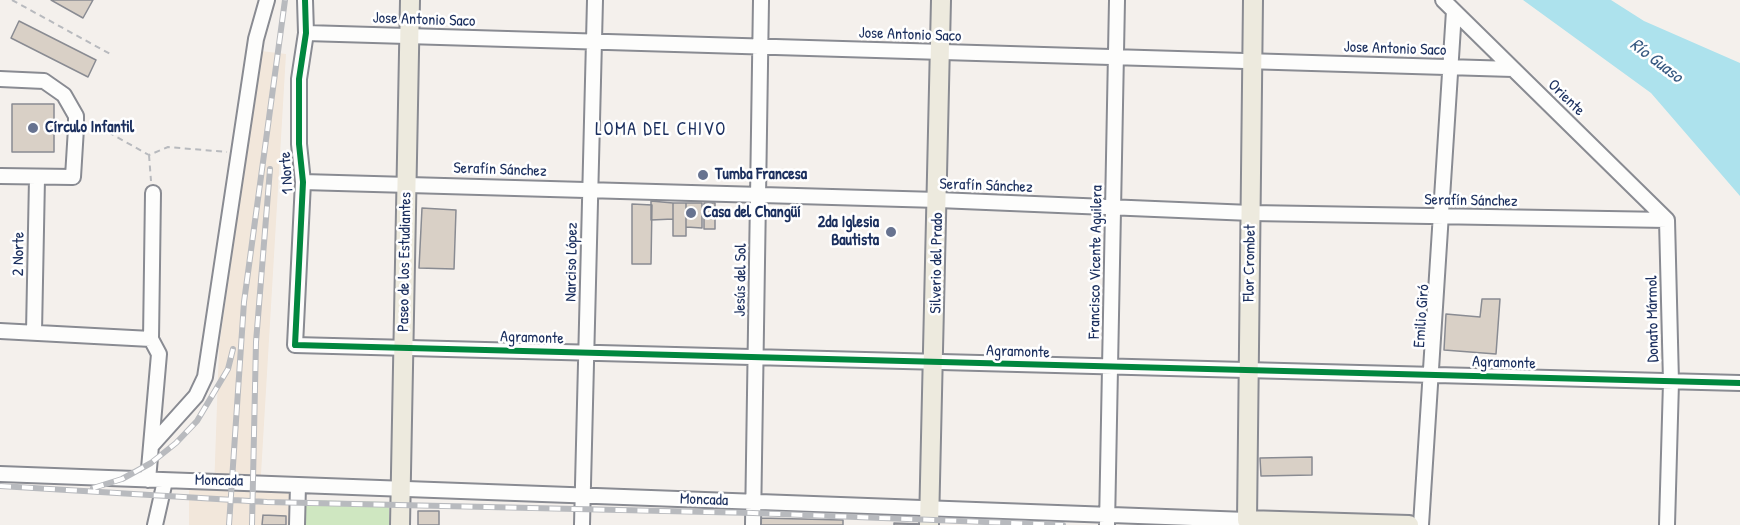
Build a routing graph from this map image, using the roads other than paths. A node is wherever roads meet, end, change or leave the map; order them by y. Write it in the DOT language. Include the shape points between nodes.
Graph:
graph roads {
  1 [pos="267,0"];
  2 [pos="305,0"];
  3 [pos="410,0"];
  4 [pos="595,0"];
  5 [pos="761,0"];
  6 [pos="941,0"];
  7 [pos="1117,0"];
  8 [pos="1253,0"];
  9 [pos="1443,0"];
  10 [pos="1454,11"];
  11 [pos="306,33"];
  12 [pos="409,37"];
  13 [pos="593,42"];
  14 [pos="760,47"];
  15 [pos="940,52"];
  16 [pos="1116,57"];
  17 [pos="1253,61"];
  18 [pos="1451,67"];
  19 [pos="1513,69"];
  20 [pos="0,79"];
  21 [pos="0,176"];
  22 [pos="37,178"];
  23 [pos="303,182"];
  24 [pos="406,184"];
  25 [pos="590,189"];
  26 [pos="153,193"];
  27 [pos="758,195"];
  28 [pos="938,200"];
  29 [pos="1113,208"];
  30 [pos="1251,213"];
  31 [pos="1442,217"];
  32 [pos="1667,220"];
  33 [pos="0,331"];
  34 [pos="34,332"];
  35 [pos="151,339"];
  36 [pos="295,345"];
  37 [pos="403,348"];
  38 [pos="588,353"];
  39 [pos="756,358"];
  40 [pos="934,363"];
  41 [pos="1110,368"];
  42 [pos="1249,371"];
  43 [pos="1431,374"];
  44 [pos="1671,382"];
  45 [pos="1740,383"];
  46 [pos="152,445"];
  47 [pos="0,474"];
  48 [pos="148,480"];
  49 [pos="165,481"];
  50 [pos="298,485"];
  51 [pos="400,491"];
  52 [pos="582,496"];
  53 [pos="753,501"];
  54 [pos="930,516"];
  55 [pos="1107,520"];
  56 [pos="1247,522"];
  57 [pos="155,525"];
  58 [pos="297,525"];
  59 [pos="400,525"];
  60 [pos="582,525"];
  61 [pos="753,525"];
  62 [pos="1409,525"];
  63 [pos="1421,525"];
  64 [pos="1667,525"];
  1 -- 46 [label="street" via="256,39 205,377 196,396"];
  2 -- 11 [label="street, 1 Norte"];
  3 -- 12 [label="main road, Paseo de los Estudiantes"];
  4 -- 13 [label="street, Narciso López"];
  5 -- 14 [label="street, Jesús del Sol"];
  6 -- 15 [label="main road, Silverio del Prado"];
  7 -- 16 [label="street, Francisco Vicente Aguilera"];
  8 -- 17 [label="main road, Flor Crombet"];
  9 -- 10 [label="street, Oriente"];
  10 -- 18 [label="street, Emilio Giró"];
  10 -- 19 [label="street, Oriente"];
  11 -- 12 [label="street, Jose Antonio Saco"];
  11 -- 23 [label="street, 1 Norte" via="299,79"];
  12 -- 13 [label="street, Jose Antonio Saco"];
  12 -- 24 [label="main road, Paseo de los Estudiantes"];
  13 -- 14 [label="street, Jose Antonio Saco"];
  13 -- 25 [label="street, Narciso López"];
  14 -- 15 [label="street, Jose Antonio Saco"];
  14 -- 27 [label="street, Jesús del Sol"];
  15 -- 16 [label="street, Jose Antonio Saco"];
  15 -- 28 [label="main road, Silverio del Prado"];
  16 -- 17 [label="street, Jose Antonio Saco"];
  16 -- 29 [label="street, Francisco Vicente Aguilera"];
  17 -- 18 [label="street, Jose Antonio Saco"];
  17 -- 30 [label="main road, Flor Crombet"];
  18 -- 19 [label="street, Jose Antonio Saco"];
  18 -- 31 [label="street, Emilio Giró"];
  19 -- 32 [label="street, Oriente"];
  20 -- 22 [label="street" via="44,81 64,95 76,116 73,177"];
  21 -- 22 [label="street"];
  22 -- 34 [label="street, 2 Norte"];
  23 -- 24 [label="street, Serafín Sánchez"];
  23 -- 36 [label="street, 1 Norte"];
  24 -- 25 [label="street, Serafín Sánchez"];
  24 -- 37 [label="main road, Paseo de los Estudiantes"];
  25 -- 27 [label="street, Serafín Sánchez"];
  25 -- 38 [label="street, Narciso López"];
  26 -- 35 [label="street"];
  27 -- 28 [label="street, Serafín Sánchez"];
  27 -- 39 [label="street, Jesús del Sol"];
  28 -- 29 [label="street, Serafín Sánchez"];
  28 -- 40 [label="main road, Silverio del Prado"];
  29 -- 30 [label="street, Serafín Sánchez"];
  29 -- 41 [label="street, Francisco Vicente Aguilera"];
  30 -- 31 [label="street, Serafín Sánchez"];
  30 -- 42 [label="main road, Flor Crombet"];
  31 -- 32 [label="street, Serafín Sánchez"];
  31 -- 43 [label="street, Emilio Giró"];
  32 -- 44 [label="street, Donato Mármol"];
  33 -- 34 [label="street"];
  34 -- 35 [label="street"];
  35 -- 46 [label="street" via="159,354"];
  36 -- 37 [label="street, Agramonte"];
  37 -- 38 [label="street, Agramonte"];
  37 -- 51 [label="main road, Paseo de los Estudiantes"];
  38 -- 39 [label="street, Agramonte"];
  38 -- 52 [label="street, Narciso López"];
  39 -- 40 [label="street, Agramonte"];
  39 -- 53 [label="street, Jesús del Sol"];
  40 -- 41 [label="street, Agramonte"];
  40 -- 54 [label="main road, Silverio del Prado"];
  41 -- 42 [label="street, Agramonte"];
  41 -- 55 [label="street, Francisco Vicente Aguilera"];
  42 -- 43 [label="street, Agramonte"];
  42 -- 56 [label="main road, Flor Crombet"];
  43 -- 44 [label="street, Agramonte"];
  43 -- 63 [label="street, Emilio Giró"];
  44 -- 45 [label="street, Agramonte"];
  44 -- 64 [label="street, Donato Mármol"];
  46 -- 48 [label="street"];
  47 -- 48 [label="street, Moncada"];
  48 -- 49 [label="street, Moncada"];
  49 -- 50 [label="street, Moncada"];
  49 -- 57 [label="street"];
  50 -- 51 [label="street, Moncada"];
  50 -- 58 [label="street"];
  51 -- 52 [label="street, Moncada"];
  51 -- 59 [label="main road, Paseo de los Estudiantes"];
  52 -- 53 [label="street, Moncada"];
  52 -- 60 [label="street, Narciso López"];
  53 -- 54 [label="street, Moncada"];
  53 -- 61 [label="street, Jesús del Sol"];
  54 -- 55 [label="street, Moncada"];
  55 -- 56 [label="street, Moncada"];
  56 -- 62 [label="main road, Moncada"];
}
